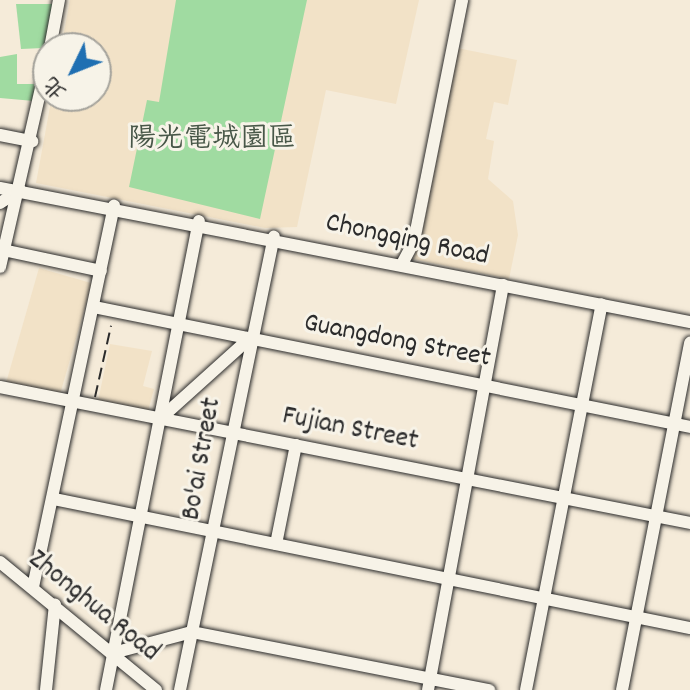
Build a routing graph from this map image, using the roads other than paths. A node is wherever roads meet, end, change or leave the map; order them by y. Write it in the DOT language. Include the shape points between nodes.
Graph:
graph roads {
  1 [pos="59,0"];
  2 [pos="462,0"];
  3 [pos="53,32"];
  4 [pos="38,112"];
  5 [pos="0,135"];
  6 [pos="32,141"];
  7 [pos="0,188"];
  8 [pos="23,188"];
  9 [pos="0,203"];
  10 [pos="114,205"];
  11 [pos="199,221"];
  12 [pos="274,237"];
  13 [pos="3,250"];
  14 [pos="402,264"];
  15 [pos="0,267"];
  16 [pos="101,271"];
  17 [pos="503,285"];
  18 [pos="602,304"];
  19 [pos="94,307"];
  20 [pos="690,322"];
  21 [pos="178,325"];
  22 [pos="250,338"];
  23 [pos="690,343"];
  24 [pos="487,385"];
  25 [pos="0,387"];
  26 [pos="76,403"];
  27 [pos="581,405"];
  28 [pos="160,419"];
  29 [pos="676,424"];
  30 [pos="690,427"];
  31 [pos="233,430"];
  32 [pos="296,445"];
  33 [pos="470,477"];
  34 [pos="565,498"];
  35 [pos="54,499"];
  36 [pos="656,516"];
  37 [pos="140,517"];
  38 [pos="690,523"];
  39 [pos="214,532"];
  40 [pos="276,544"];
  41 [pos="0,562"];
  42 [pos="449,579"];
  43 [pos="33,587"];
  44 [pos="544,597"];
  45 [pos="55,604"];
  46 [pos="635,616"];
  47 [pos="690,628"];
  48 [pos="192,632"];
  49 [pos="113,653"];
  50 [pos="429,684"];
  51 [pos="46,690"];
  52 [pos="106,690"];
  53 [pos="156,690"];
  54 [pos="180,690"];
  55 [pos="489,690"];
  56 [pos="526,690"];
  57 [pos="622,690"];
  1 -- 3 [label="street"];
  2 -- 14 [label="street" via="414,241"];
  4 -- 6 [label="street"];
  5 -- 6 [label="street"];
  6 -- 8 [label="street"];
  7 -- 8 [label="street, Chongqing Road"];
  8 -- 9 [label="street"];
  8 -- 10 [label="street, Chongqing Road"];
  8 -- 13 [label="street"];
  10 -- 11 [label="street, Chongqing Road"];
  10 -- 16 [label="street"];
  11 -- 12 [label="street, Chongqing Road"];
  11 -- 21 [label="street"];
  12 -- 14 [label="street, Chongqing Road"];
  12 -- 22 [label="street, Bo'ai Street"];
  13 -- 15 [label="street"];
  13 -- 16 [label="street"];
  14 -- 17 [label="street, Chongqing Road"];
  16 -- 19 [label="street"];
  17 -- 18 [label="street, Chongqing Road"];
  17 -- 24 [label="street"];
  18 -- 20 [label="street, Chongqing Road"];
  18 -- 27 [label="street"];
  19 -- 21 [label="street, Guangdong Street"];
  19 -- 26 [label="street"];
  21 -- 22 [label="street, Guangdong Street"];
  21 -- 28 [label="street"];
  22 -- 24 [label="street, Guangdong Street"];
  22 -- 28 [label="street"];
  22 -- 31 [label="street, Bo'ai Street"];
  23 -- 29 [label="street"];
  24 -- 27 [label="street, Guangdong Street"];
  24 -- 33 [label="street"];
  25 -- 26 [label="street, Fujian Street"];
  26 -- 28 [label="street, Fujian Street"];
  26 -- 35 [label="street"];
  27 -- 29 [label="street, Guangdong Street"];
  27 -- 34 [label="street"];
  28 -- 31 [label="street, Fujian Street"];
  28 -- 37 [label="street"];
  29 -- 30 [label="street, Guangdong Street"];
  29 -- 36 [label="street"];
  31 -- 32 [label="street, Fujian Street"];
  31 -- 39 [label="street, Bo'ai Street"];
  32 -- 33 [label="street, Fujian Street"];
  32 -- 40 [label="street"];
  33 -- 34 [label="street, Fujian Street"];
  33 -- 42 [label="street"];
  34 -- 36 [label="street, Fujian Street"];
  34 -- 44 [label="street"];
  35 -- 37 [label="street"];
  35 -- 43 [label="street"];
  36 -- 38 [label="street, Fujian Street"];
  36 -- 46 [label="street"];
  37 -- 39 [label="street"];
  37 -- 49 [label="street"];
  39 -- 40 [label="street"];
  39 -- 48 [label="street, Bo'ai Street"];
  40 -- 42 [label="street"];
  41 -- 43 [label="street, Zhonghua Road"];
  42 -- 44 [label="street"];
  42 -- 50 [label="street"];
  43 -- 45 [label="street, Zhonghua Road"];
  44 -- 46 [label="street"];
  44 -- 56 [label="street"];
  45 -- 49 [label="street, Zhonghua Road"];
  45 -- 51 [label="street"];
  46 -- 47 [label="street"];
  46 -- 57 [label="street"];
  48 -- 49 [label="street"];
  48 -- 50 [label="street"];
  48 -- 54 [label="street, Bo'ai Street"];
  49 -- 52 [label="street"];
  49 -- 53 [label="street, Zhonghua Road"];
  50 -- 55 [label="street"];
}
